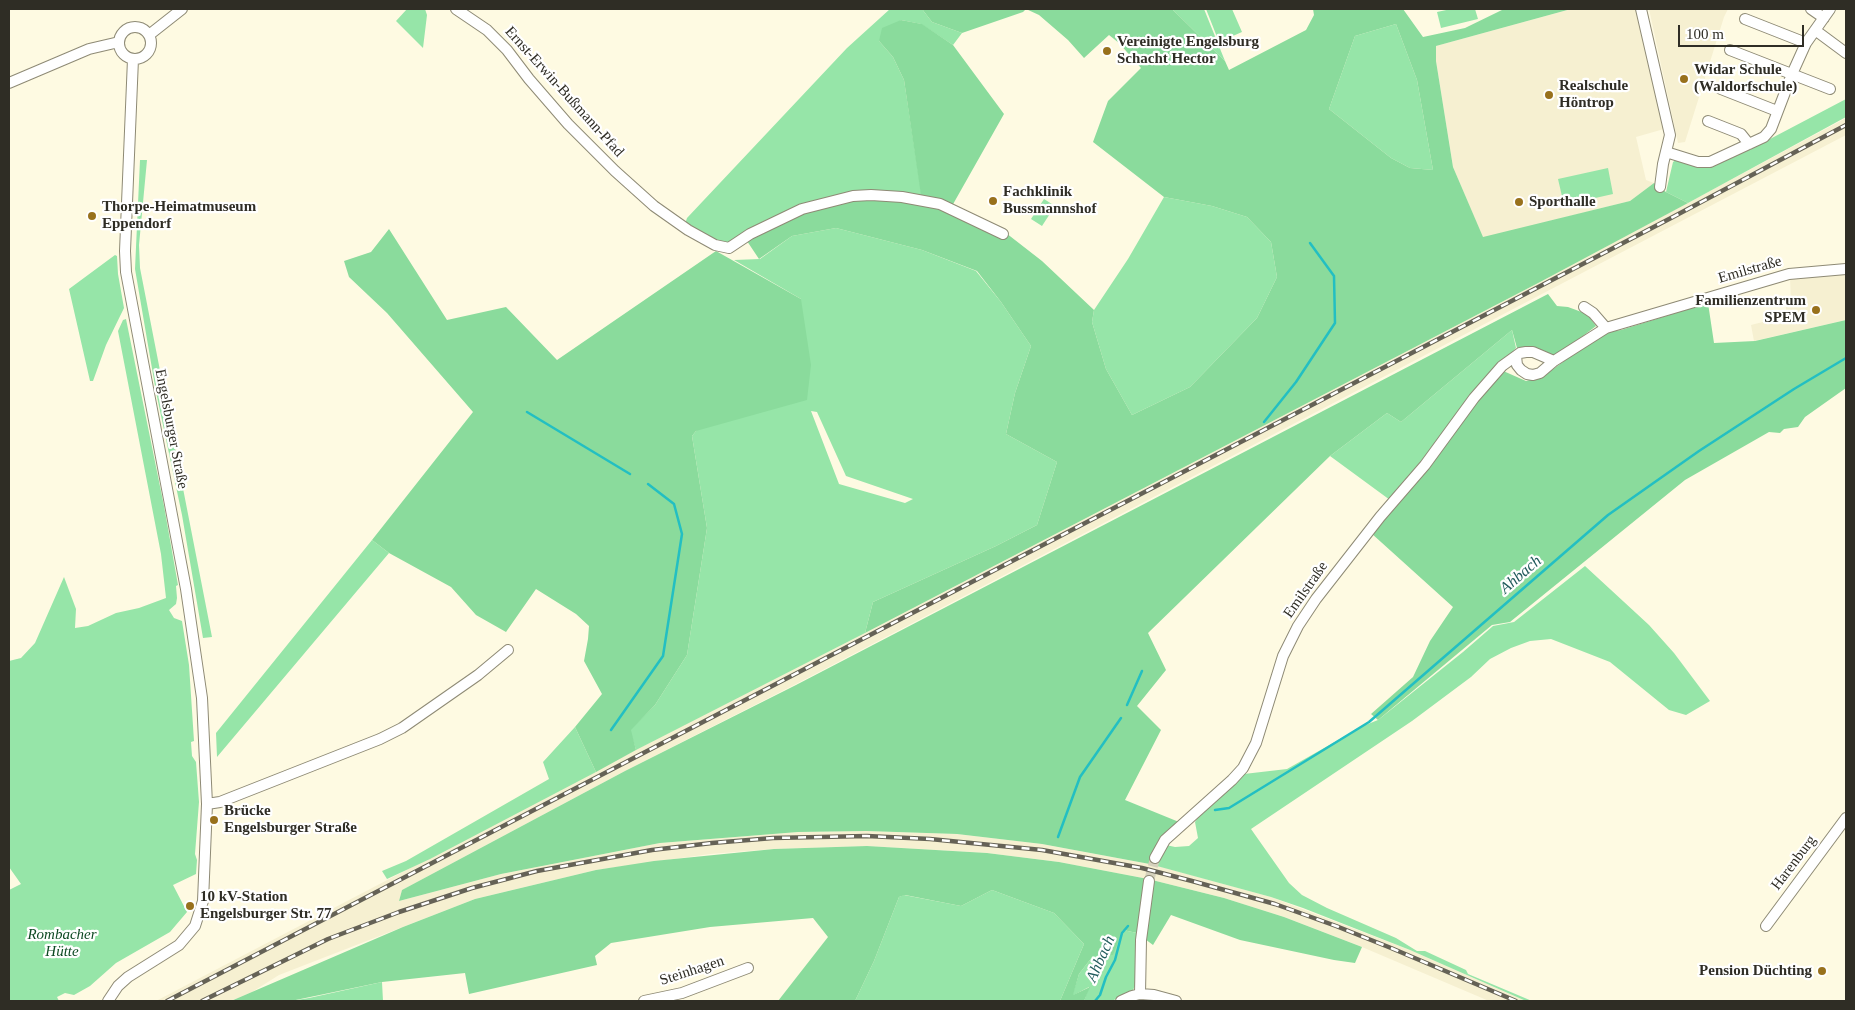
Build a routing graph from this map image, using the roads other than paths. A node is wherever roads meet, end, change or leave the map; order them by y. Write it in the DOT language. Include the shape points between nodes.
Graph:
graph roads {
  1 [pos="182,9"];
  2 [pos="456,9"];
  3 [pos="1641,9"];
  4 [pos="1811,9"];
  5 [pos="1830,9"];
  6 [pos="1824,18"];
  7 [pos="1745,19"];
  8 [pos="1814,30"];
  9 [pos="149,35"];
  10 [pos="119,42"];
  11 [pos="1806,43"];
  12 [pos="1730,50"];
  13 [pos="1846,53"];
  14 [pos="134,59"];
  15 [pos="1792,74"];
  16 [pos="9,83"];
  17 [pos="1721,89"];
  18 [pos="1830,89"];
  19 [pos="1777,111"];
  20 [pos="1708,121"];
  21 [pos="1750,144"];
  22 [pos="1666,152"];
  23 [pos="1660,187"];
  24 [pos="1003,234"];
  25 [pos="1846,269"];
  26 [pos="1584,307"];
  27 [pos="1606,328"];
  28 [pos="1516,356"];
  29 [pos="1554,361"];
  30 [pos="508,650"];
  31 [pos="208,804"];
  32 [pos="1846,818"];
  33 [pos="1155,858"];
  34 [pos="1149,881"];
  35 [pos="1766,926"];
  36 [pos="748,968"];
  37 [pos="1140,994"];
  38 [pos="108,1001"];
  39 [pos="644,1001"];
  40 [pos="1121,1001"];
  41 [pos="1176,1001"];
  1 -- 9 [label="street"];
  2 -- 24 [label="street, Ernst-Erwin-Bußmann-Pfad" via="487,30 507,50 568,124 622,177 654,206 715,245 729,248 802,209 871,195 940,204"];
  3 -- 22 [label="street" via="1670,136"];
  4 -- 6 [label="street"];
  5 -- 6 [label="street"];
  6 -- 8 [label="street"];
  7 -- 11 [label="street"];
  8 -- 11 [label="street"];
  8 -- 13 [label="street"];
  9 -- 10 [label="street" via="141,28 133,27 123,32"];
  9 -- 14 [label="street" via="152,44 148,54"];
  10 -- 14 [label="street" via="124,55"];
  10 -- 16 [label="street" via="89,49"];
  11 -- 15 [label="street"];
  12 -- 15 [label="street"];
  14 -- 31 [label="street, Engelsburger Straße" via="126,272 186,589 202,698"];
  15 -- 18 [label="street"];
  15 -- 19 [label="street"];
  17 -- 19 [label="street"];
  19 -- 21 [label="street" via="1768,134"];
  20 -- 21 [label="street" via="1741,134"];
  21 -- 22 [label="street" via="1704,163"];
  22 -- 23 [label="street"];
  25 -- 27 [label="street, Emilstraße" via="1789,274"];
  26 -- 27 [label="street"];
  27 -- 29 [label="street, Emilstraße"];
  28 -- 29 [label="street" via="1533,352"];
  28 -- 29 [label="street, Emilstraße" via="1521,370 1533,375"];
  28 -- 33 [label="street, Emilstraße" via="1493,375 1434,454 1380,516 1316,599 1283,656 1256,743 1243,768 1165,840"];
  30 -- 31 [label="street" via="402,728 220,802"];
  31 -- 38 [label="street, Engelsburger Straße" via="203,901 195,926 179,945 128,977"];
  32 -- 35 [label="street, Harenburg"];
  34 -- 37 [label="street" via="1140,940"];
  36 -- 39 [label="street, Steinhagen" via="682,993"];
  37 -- 40 [label="street"];
  37 -- 41 [label="street"];
}
